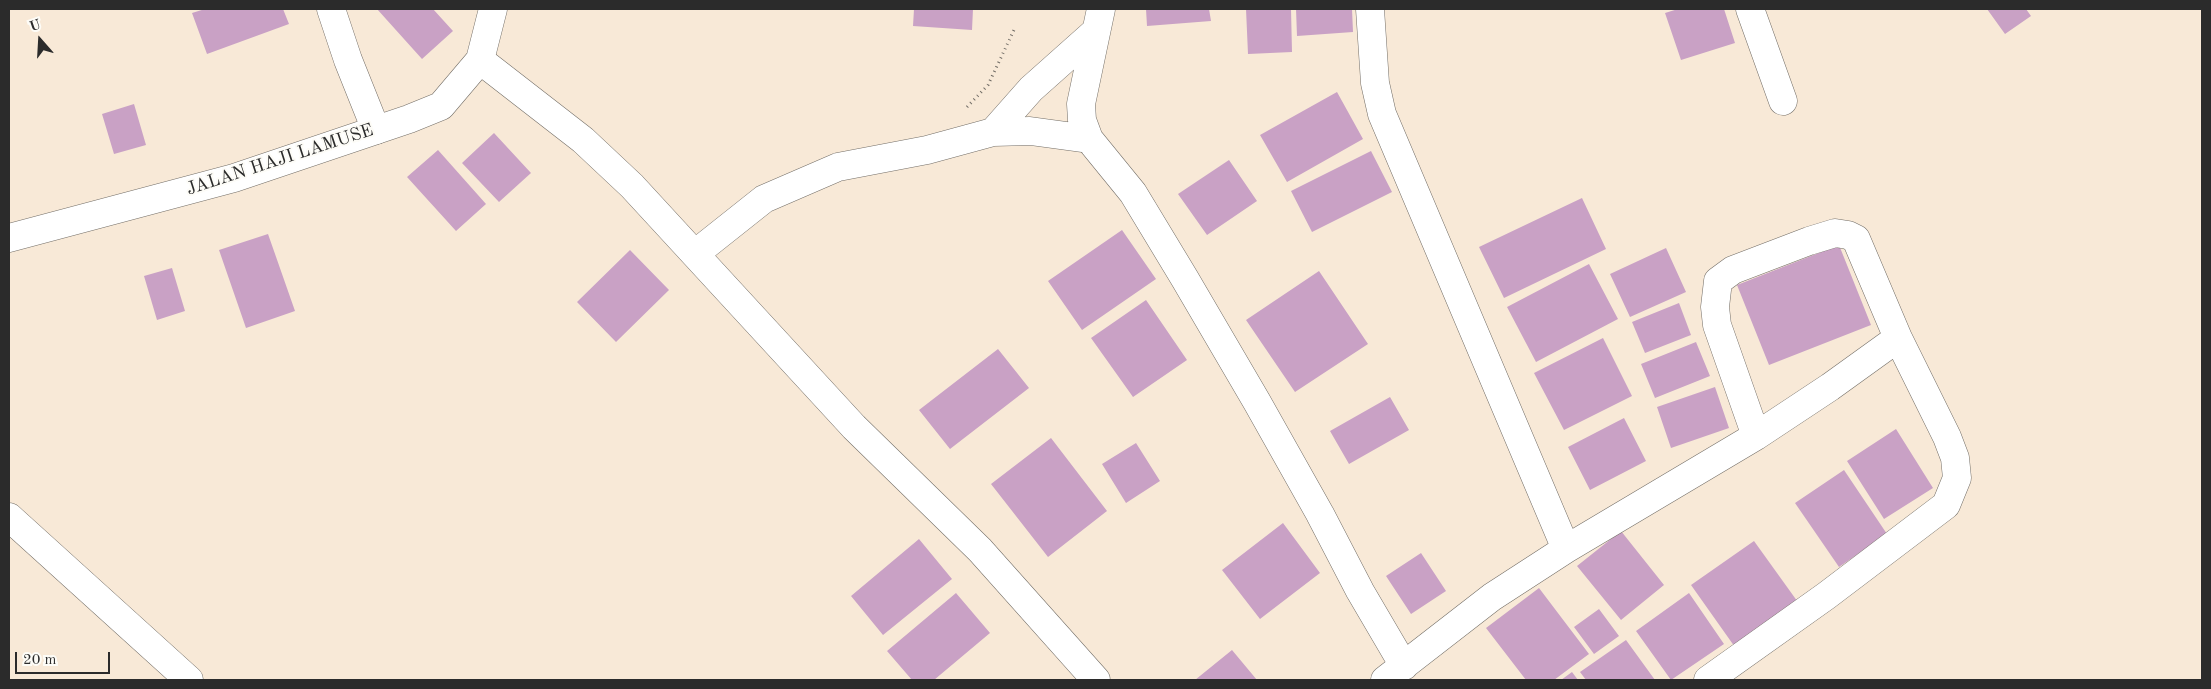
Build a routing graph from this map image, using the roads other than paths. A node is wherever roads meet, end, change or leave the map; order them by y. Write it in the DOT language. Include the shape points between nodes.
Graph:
graph roads {
  1 [pos="332,9"];
  2 [pos="493,9"];
  3 [pos="1370,9"];
  4 [pos="1750,9"];
  5 [pos="1098,20"];
  6 [pos="480,60"];
  7 [pos="1783,100"];
  8 [pos="376,130"];
  9 [pos="994,132"];
  10 [pos="1089,139"];
  11 [pos="9,238"];
  12 [pos="696,253"];
  13 [pos="1898,338"];
  14 [pos="1756,436"];
  15 [pos="9,516"];
  16 [pos="1566,549"];
  17 [pos="1395,673"];
  18 [pos="189,680"];
  19 [pos="1096,680"];
  20 [pos="1708,680"];
  1 -- 8 [label="street"];
  2 -- 6 [label="street, JALAN HAJI LAMUSE"];
  3 -- 16 [label="street" via="1375,83 1382,114"];
  4 -- 7 [label="street"];
  5 -- 9 [label="street" via="1031,88"];
  5 -- 10 [label="street" via="1080,104"];
  6 -- 8 [label="street, JALAN HAJI LAMUSE" via="441,106"];
  6 -- 12 [label="street" via="584,140"];
  8 -- 11 [label="street, JALAN HAJI LAMUSE" via="234,178"];
  9 -- 10 [label="street" via="1030,131"];
  9 -- 12 [label="street" via="928,150 838,167 793,184 764,199"];
  10 -- 17 [label="street" via="1133,193 1190,287 1320,514 1360,591"];
  12 -- 19 [label="street" via="854,426 980,550"];
  13 -- 14 [label="street"];
  13 -- 14 [label="street" via="1856,239 1848,235 1835,233 1733,270 1718,281 1717,325"];
  13 -- 20 [label="street" via="1947,436 1954,458 1957,478 1946,505 1866,567"];
  14 -- 16 [label="street"];
  15 -- 18 [label="street"];
  16 -- 17 [label="street" via="1492,597"];
}
